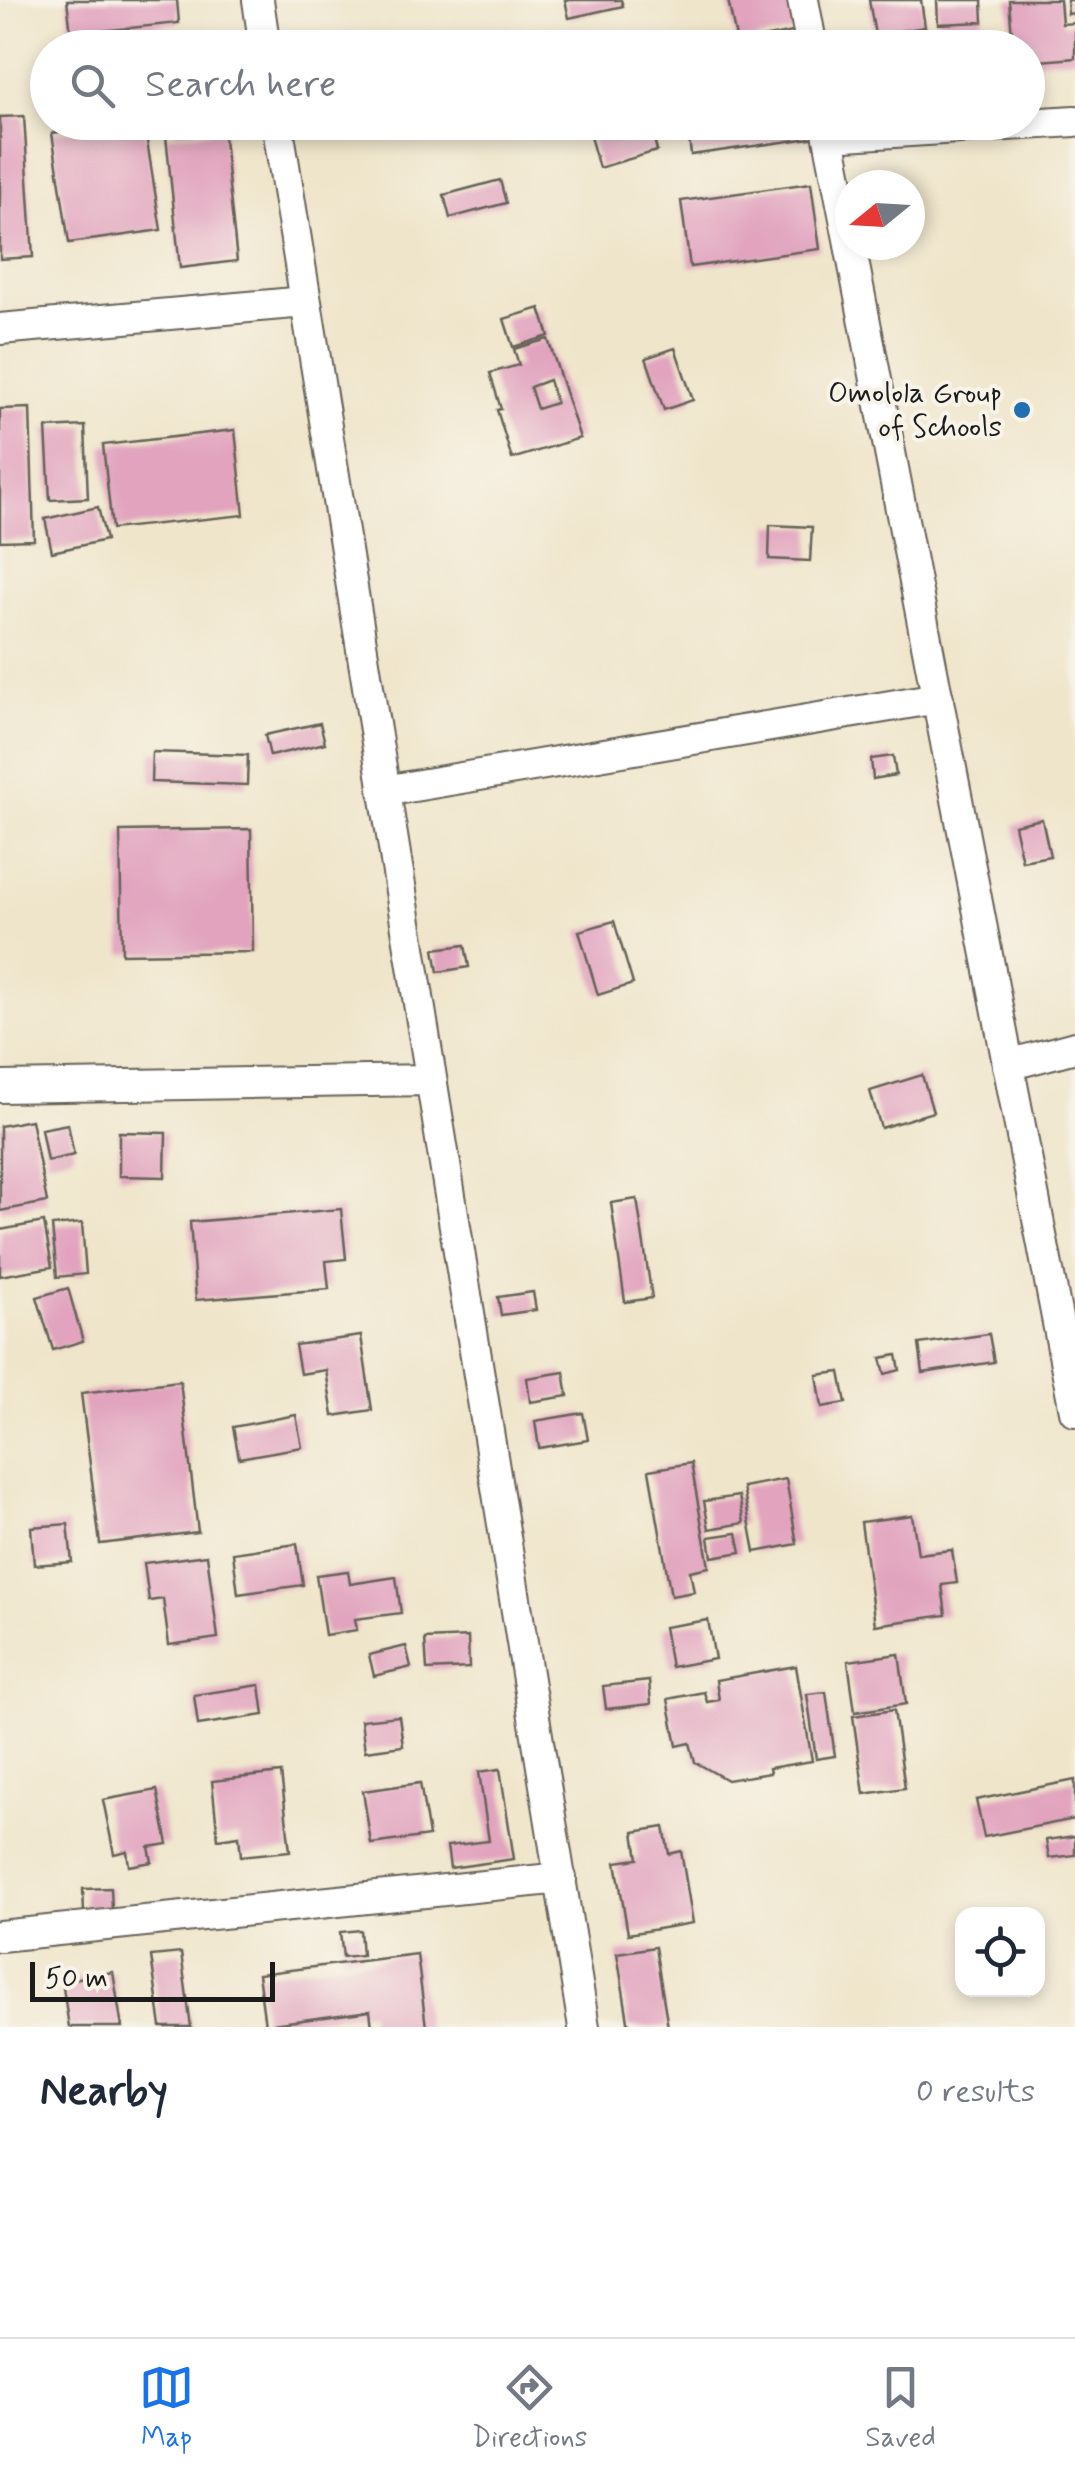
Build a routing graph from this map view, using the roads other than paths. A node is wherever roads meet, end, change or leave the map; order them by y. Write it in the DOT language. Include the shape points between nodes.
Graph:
graph roads {
  1 [pos="258,0"];
  2 [pos="803,0"];
  3 [pos="262,30"];
  4 [pos="809,30"];
  5 [pos="1075,121"];
  6 [pos="1045,122"];
  7 [pos="280,140"];
  8 [pos="830,140"];
  9 [pos="836,170"];
  10 [pos="853,260"];
  11 [pos="304,302"];
  12 [pos="0,330"];
  13 [pos="938,698"];
  14 [pos="384,791"];
  15 [pos="1075,1047"];
  16 [pos="1008,1065"];
  17 [pos="431,1080"];
  18 [pos="0,1087"];
  19 [pos="1075,1411"];
  20 [pos="561,1878"];
  21 [pos="0,1936"];
  22 [pos="584,2027"];
  1 -- 3 [label="street"];
  2 -- 4 [label="street"];
  5 -- 6 [label="street"];
  7 -- 11 [label="street"];
  8 -- 9 [label="street"];
  10 -- 13 [label="street"];
  11 -- 12 [label="street"];
  11 -- 14 [label="street"];
  13 -- 14 [label="street"];
  13 -- 16 [label="street"];
  14 -- 17 [label="street"];
  15 -- 16 [label="street"];
  16 -- 19 [label="street"];
  17 -- 18 [label="street"];
  17 -- 20 [label="street"];
  20 -- 21 [label="street"];
  20 -- 22 [label="street"];
}
